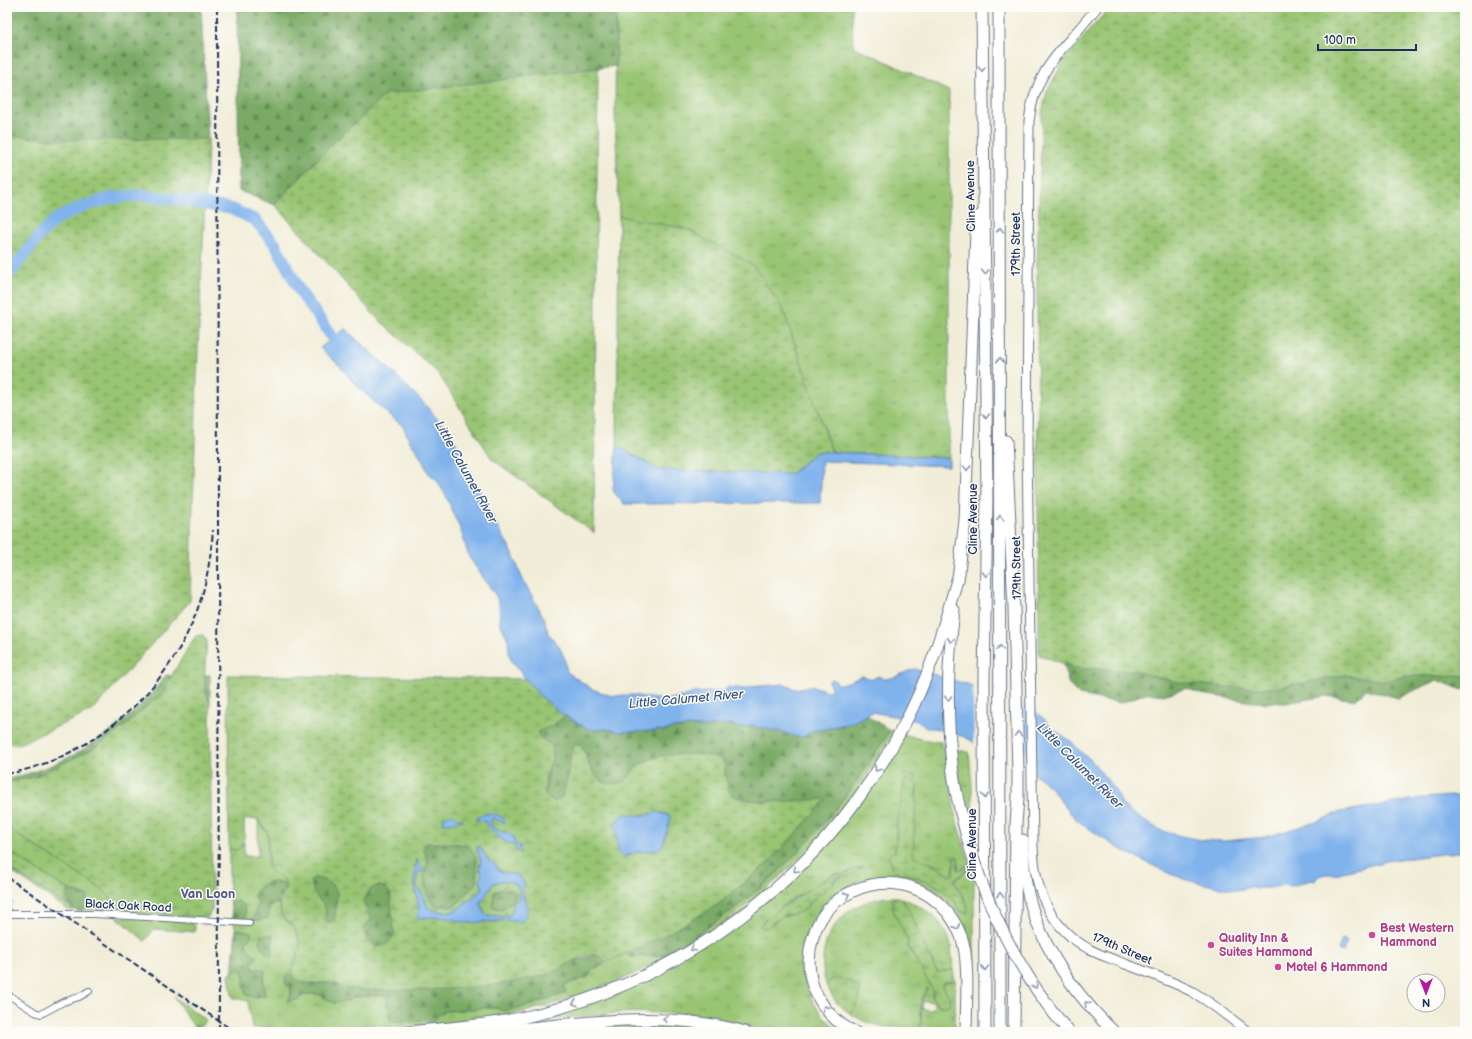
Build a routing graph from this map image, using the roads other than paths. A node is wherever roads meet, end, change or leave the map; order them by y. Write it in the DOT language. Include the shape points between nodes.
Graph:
graph roads {
  1 [pos="982,7"];
  2 [pos="999,7"];
  3 [pos="1097,7"];
  4 [pos="984,192"];
  5 [pos="1000,376"];
  6 [pos="959,573"];
  7 [pos="1018,798"];
  8 [pos="8,913"];
  9 [pos="249,923"];
  10 [pos="89,991"];
  11 [pos="7,994"];
  12 [pos="409,1032"];
  13 [pos="482,1032"];
  14 [pos="745,1032"];
  15 [pos="854,1032"];
  16 [pos="966,1032"];
  17 [pos="985,1032"];
  18 [pos="1000,1032"];
  19 [pos="1014,1032"];
  20 [pos="1069,1032"];
  21 [pos="1114,1032"];
  22 [pos="1248,1032"];
  1 -- 4 [label="highway, Cline Avenue, one-way"];
  5 -- 2 [label="highway, one-way"];
  3 -- 22 [label="street, 179th Street" via="1044,72 1034,95 1029,120 1027,450 1035,872 1047,907 1061,927 1074,939 1090,950 1191,991"];
  4 -- 6 [label="highway, one-way" via="976,231 965,520"];
  4 -- 17 [label="highway, Cline Avenue, one-way" via="987,498 984,680"];
  7 -- 5 [label="highway, one-way" via="1017,695 1008,460"];
  18 -- 5 [label="highway, one-way"];
  6 -- 12 [label="highway, one-way" via="934,655 897,736 859,798 813,853 784,882 714,937 642,977 604,993 520,1018"];
  6 -- 20 [label="highway, one-way, bridge" via="949,659 948,702 951,755 967,837 988,898 1016,955 1043,998"];
  7 -- 19 [label="highway"];
  21 -- 7 [label="highway, one-way" via="1071,986 1038,926 1028,894"];
  8 -- 9 [label="street, Black Oak Road" via="95,914"];
  10 -- 11 [label="street" via="42,1014"];
  14 -- 13 [label="highway, one-way" via="697,1022 661,1019 588,1021"];
  15 -- 16 [label="highway, one-way" via="832,1017 817,995 810,972 810,945 820,920 843,896 859,888 889,883 923,891 947,910 955,922 965,950"];
}
